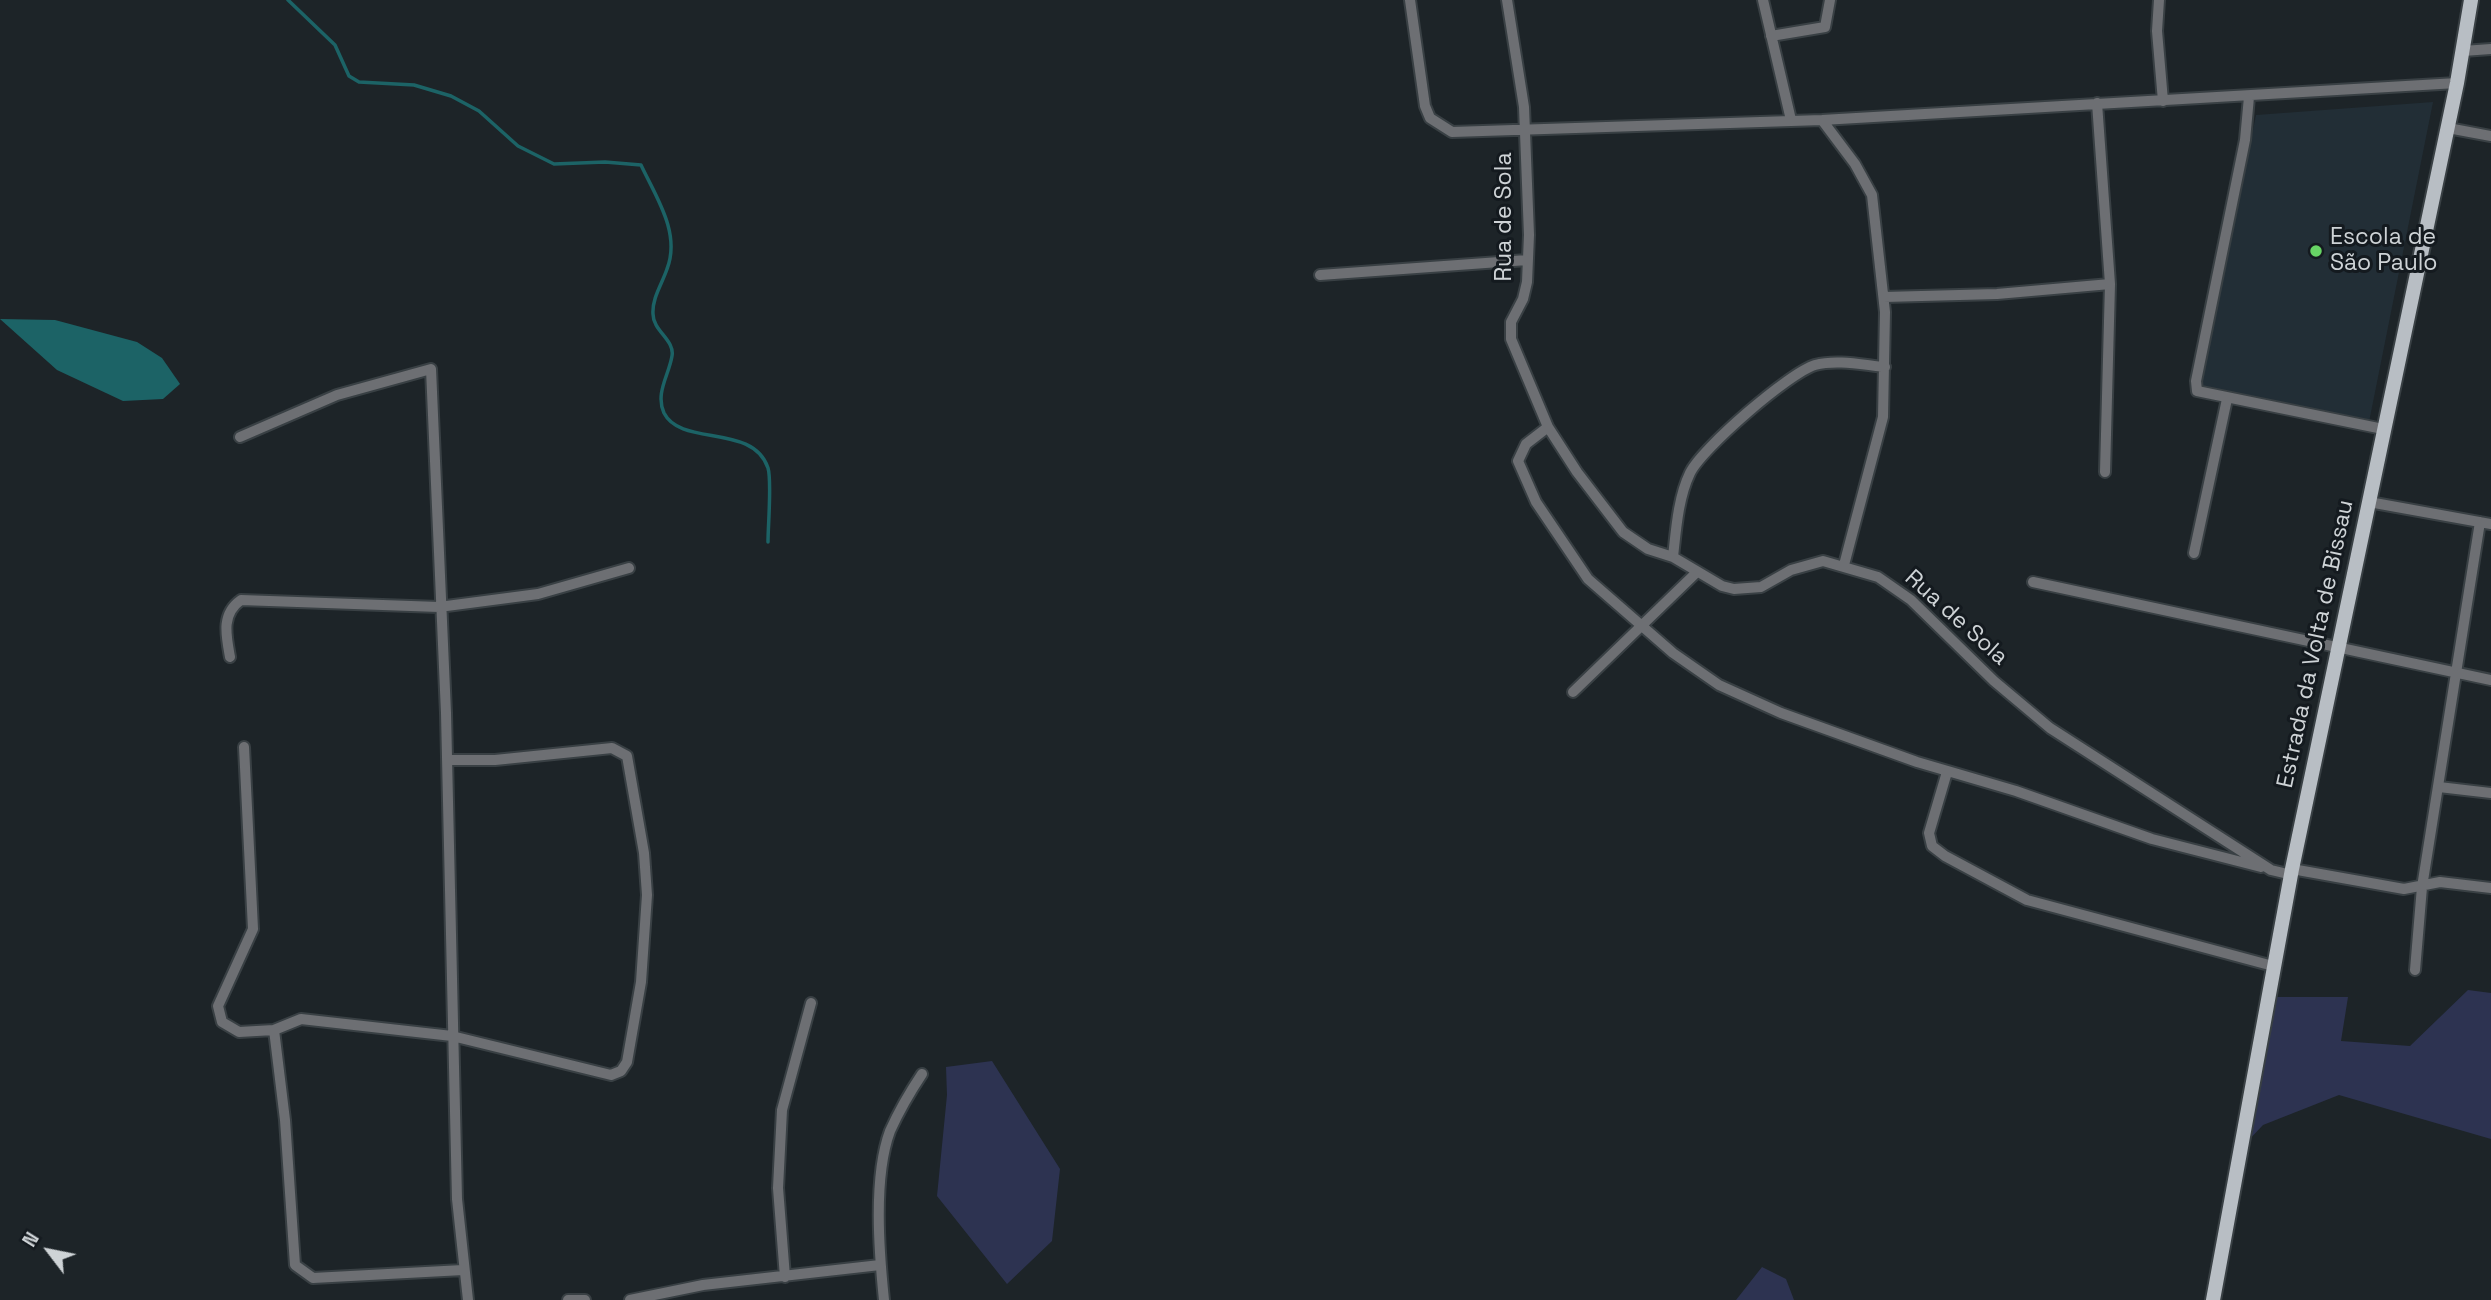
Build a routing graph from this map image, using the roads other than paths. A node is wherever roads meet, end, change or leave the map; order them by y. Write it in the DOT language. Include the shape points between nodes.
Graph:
graph roads {
  1 [pos="1410,0"];
  2 [pos="1507,0"];
  3 [pos="1763,0"];
  4 [pos="1830,0"];
  5 [pos="2159,0"];
  6 [pos="2472,0"];
  7 [pos="1771,36"];
  8 [pos="2491,49"];
  9 [pos="2463,51"];
  10 [pos="2457,83"];
  11 [pos="2249,97"];
  12 [pos="2163,101"];
  13 [pos="2097,103"];
  14 [pos="1791,120"];
  15 [pos="1822,120"];
  16 [pos="2448,128"];
  17 [pos="1525,131"];
  18 [pos="2491,136"];
  19 [pos="1527,260"];
  20 [pos="1320,275"];
  21 [pos="2110,284"];
  22 [pos="1884,297"];
  23 [pos="1885,367"];
  24 [pos="2228,399"];
  25 [pos="1548,427"];
  26 [pos="2383,429"];
  27 [pos="240,437"];
  28 [pos="2105,472"];
  29 [pos="2369,502"];
  30 [pos="2485,523"];
  31 [pos="2194,553"];
  32 [pos="1673,557"];
  33 [pos="1844,565"];
  34 [pos="629,568"];
  35 [pos="1698,572"];
  36 [pos="2033,582"];
  37 [pos="439,607"];
  38 [pos="1640,626"];
  39 [pos="2340,648"];
  40 [pos="230,657"];
  41 [pos="2456,674"];
  42 [pos="2491,680"];
  43 [pos="1573,692"];
  44 [pos="244,747"];
  45 [pos="447,760"];
  46 [pos="1947,772"];
  47 [pos="2439,787"];
  48 [pos="2491,793"];
  49 [pos="2271,870"];
  50 [pos="2292,872"];
  51 [pos="2422,887"];
  52 [pos="2491,888"];
  53 [pos="2273,966"];
  54 [pos="2415,970"];
  55 [pos="811,1003"];
  56 [pos="274,1030"];
  57 [pos="452,1036"];
  58 [pos="922,1074"];
  59 [pos="880,1265"];
  60 [pos="463,1270"];
  61 [pos="785,1278"];
  62 [pos="468,1300"];
  63 [pos="568,1300"];
  64 [pos="585,1300"];
  65 [pos="630,1300"];
  66 [pos="884,1300"];
  67 [pos="2213,1300"];
  1 -- 17 [label="street" via="1430,118 1452,132"];
  2 -- 17 [label="street, Rua de Sola"];
  3 -- 7 [label="street"];
  4 -- 7 [label="street" via="1825,27"];
  5 -- 12 [label="street"];
  6 -- 9 [label="main road, Estrada da Volta de Bissau"];
  7 -- 14 [label="street"];
  8 -- 9 [label="street"];
  9 -- 10 [label="main road, Estrada da Volta de Bissau"];
  10 -- 11 [label="street"];
  10 -- 16 [label="main road, Estrada da Volta de Bissau"];
  11 -- 12 [label="street"];
  11 -- 24 [label="street" via="2245,139 2196,381 2197,391"];
  12 -- 13 [label="street"];
  13 -- 15 [label="street"];
  13 -- 21 [label="street"];
  14 -- 15 [label="street"];
  14 -- 17 [label="street"];
  15 -- 22 [label="street" via="1872,195"];
  16 -- 18 [label="street"];
  16 -- 26 [label="main road, Estrada da Volta de Bissau"];
  17 -- 19 [label="street, Rua de Sola"];
  19 -- 20 [label="street"];
  19 -- 25 [label="street, Rua de Sola" via="1525,294 1511,322 1511,339"];
  21 -- 22 [label="street"];
  21 -- 28 [label="street"];
  22 -- 23 [label="street"];
  23 -- 32 [label="street" via="1829,363 1807,369 1709,447 1684,488"];
  23 -- 33 [label="street" via="1881,429"];
  24 -- 26 [label="street"];
  24 -- 31 [label="street"];
  25 -- 32 [label="street, Rua de Sola" via="1623,532"];
  25 -- 38 [label="street" via="1526,444 1520,455 1527,484 1575,564"];
  26 -- 29 [label="main road, Estrada da Volta de Bissau"];
  27 -- 37 [label="street" via="337,395 431,369"];
  29 -- 30 [label="street"];
  29 -- 39 [label="main road, Estrada da Volta de Bissau"];
  30 -- 41 [label="street"];
  32 -- 35 [label="street, Rua de Sola"];
  33 -- 35 [label="street, Rua de Sola" via="1808,563 1748,591 1722,586"];
  33 -- 49 [label="street, Rua de Sola" via="1878,578 1911,600 1994,681 2073,744"];
  34 -- 37 [label="street" via="538,594"];
  35 -- 38 [label="street"];
  36 -- 39 [label="street"];
  37 -- 40 [label="street" via="241,600 231,607 227,620"];
  37 -- 45 [label="street"];
  38 -- 43 [label="street"];
  38 -- 46 [label="street" via="1710,680 1743,696"];
  39 -- 41 [label="street"];
  39 -- 50 [label="main road, Estrada da Volta de Bissau"];
  41 -- 42 [label="street"];
  41 -- 47 [label="street"];
  44 -- 56 [label="street" via="253,929 218,1006 222,1022 239,1032"];
  45 -- 57 [label="street"];
  45 -- 57 [label="street" via="612,748 624,752 631,772 647,895 642,982 627,1062 621,1071 611,1075"];
  46 -- 49 [label="street" via="2015,790 2164,843"];
  46 -- 53 [label="street" via="1928,832 1932,846 1945,856 2027,900"];
  47 -- 48 [label="street"];
  47 -- 51 [label="street"];
  49 -- 50 [label="street, Rua de Sola"];
  50 -- 51 [label="street, Rua de Sola" via="2404,889"];
  50 -- 53 [label="main road, Estrada da Volta de Bissau"];
  51 -- 52 [label="street, Rua de Sola" via="2440,882"];
  51 -- 54 [label="street"];
  53 -- 67 [label="main road, Estrada da Volta de Bissau"];
  55 -- 61 [label="street" via="782,1110 778,1188"];
  56 -- 57 [label="street" via="301,1019"];
  56 -- 60 [label="street" via="295,1265 313,1278"];
  57 -- 60 [label="street"];
  58 -- 59 [label="street" via="890,1133 884,1155"];
  59 -- 61 [label="street"];
  59 -- 66 [label="street"];
  60 -- 62 [label="street"];
  61 -- 65 [label="street" via="677,1289"];
  63 -- 64 [label="street"];
}
